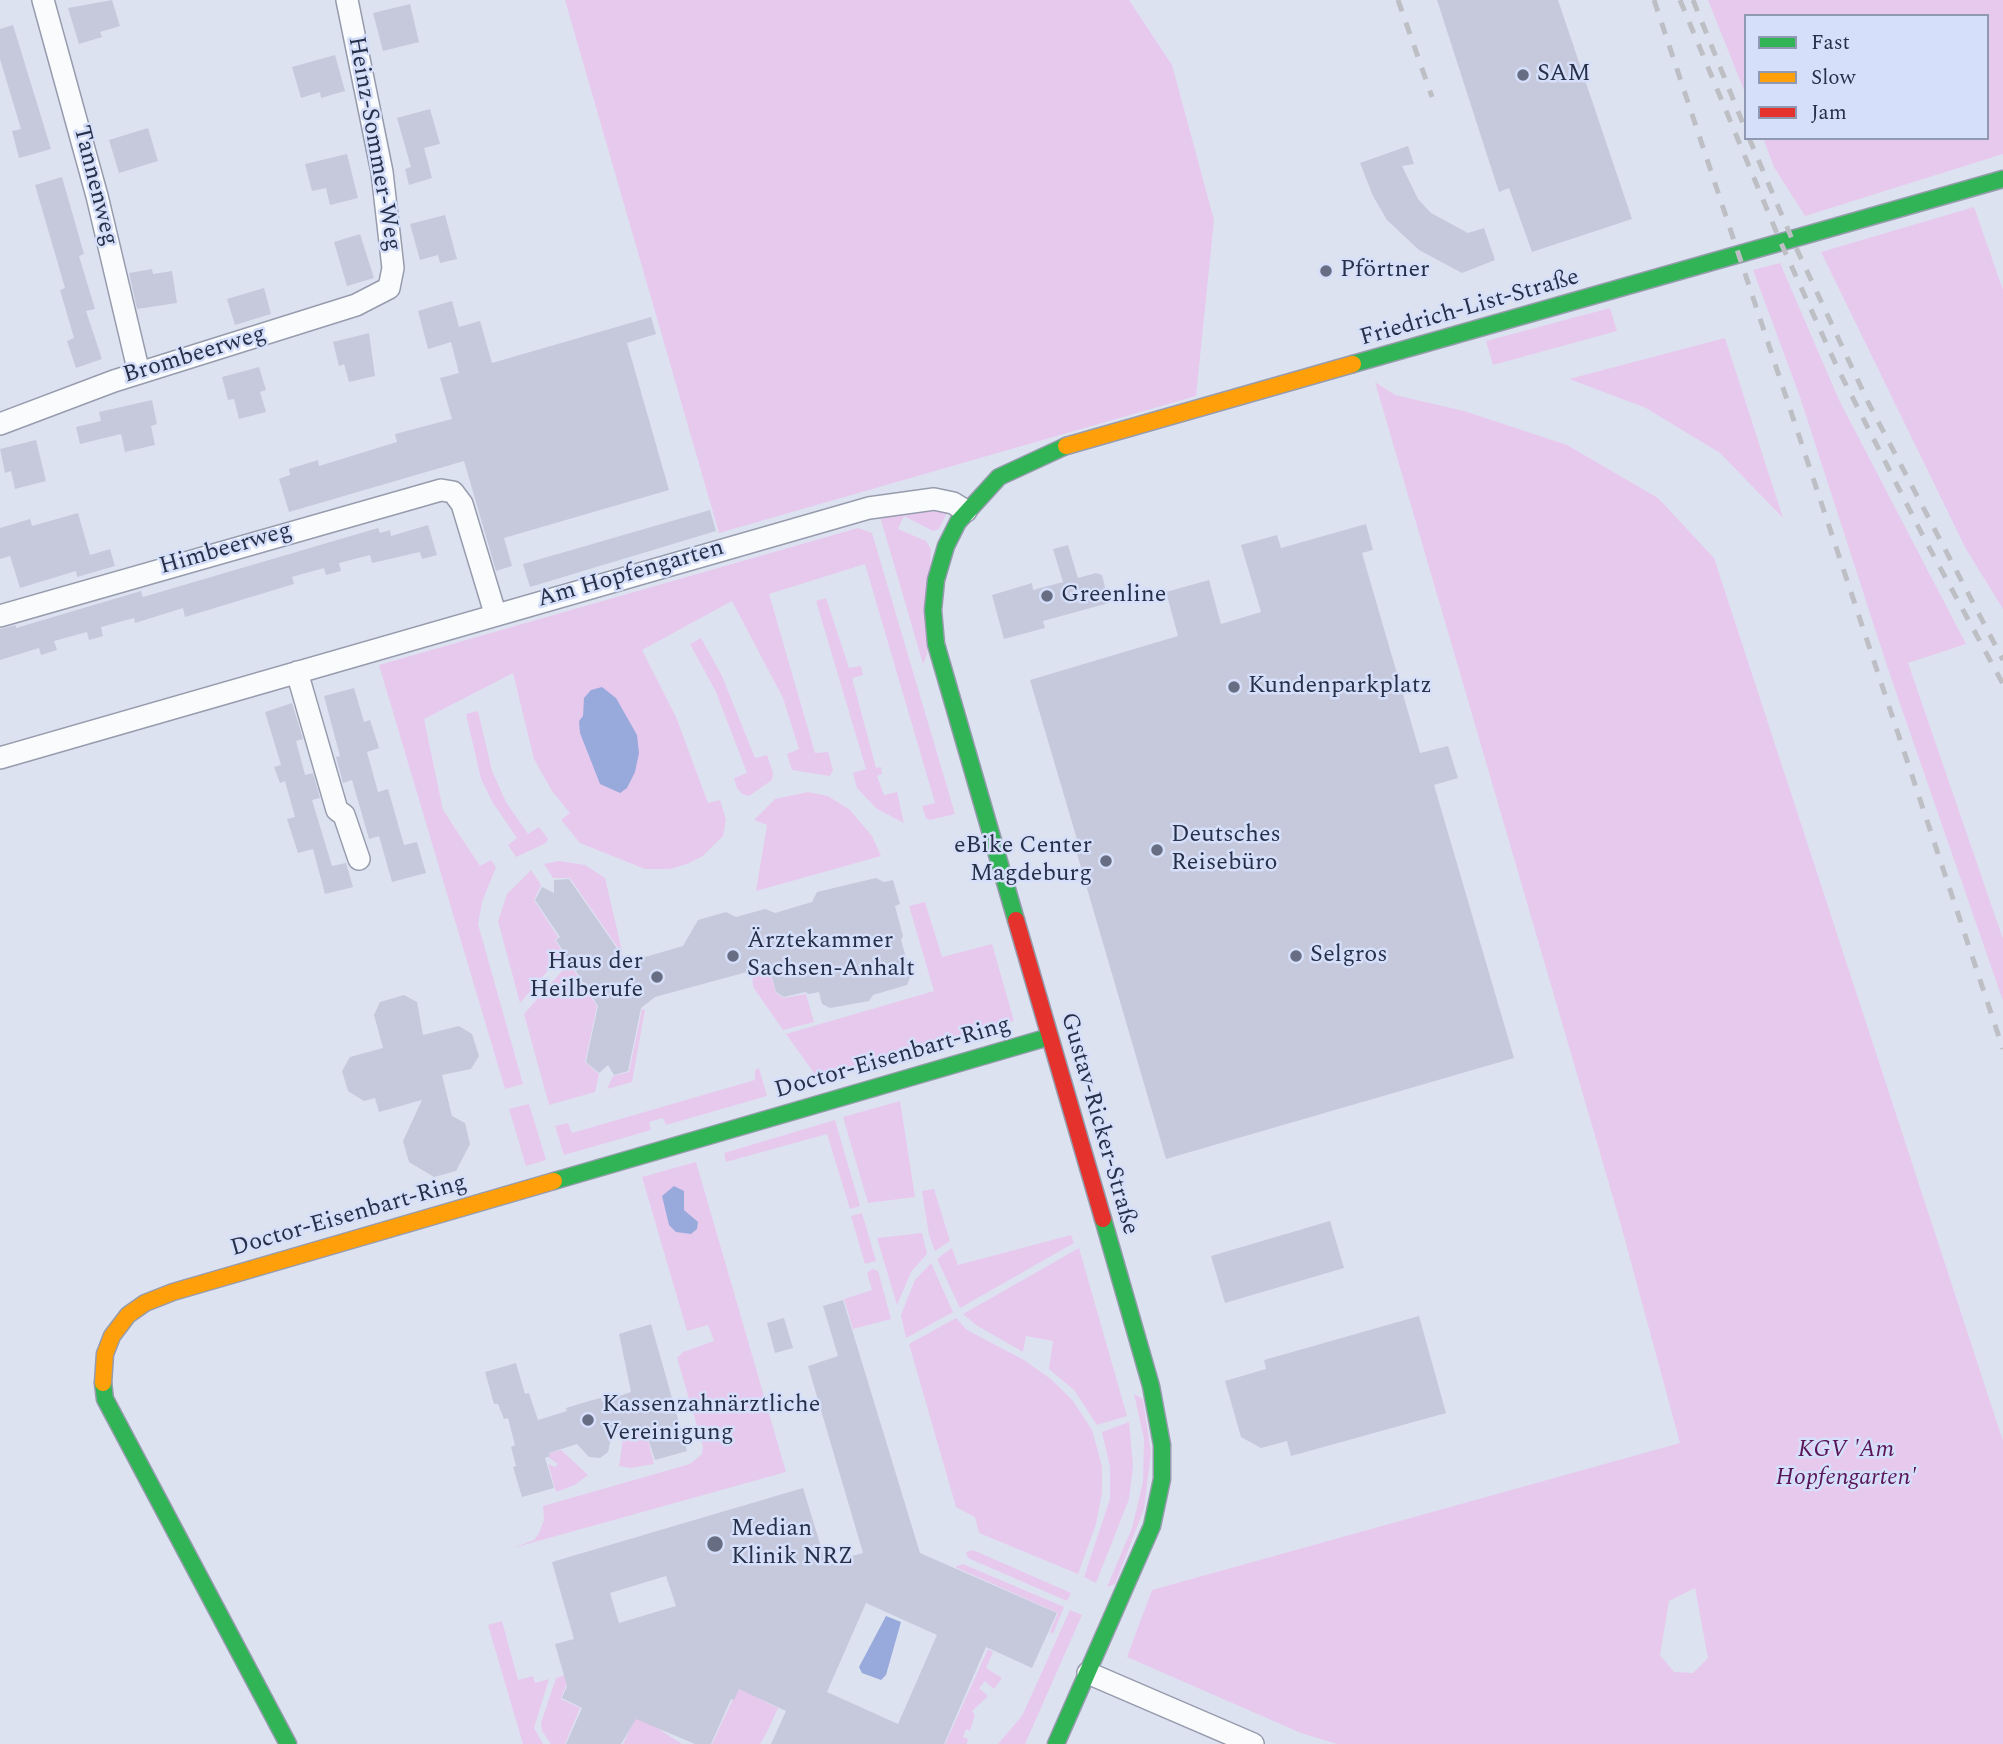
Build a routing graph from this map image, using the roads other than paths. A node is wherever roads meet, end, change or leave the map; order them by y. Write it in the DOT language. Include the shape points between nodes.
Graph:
graph roads {
  1 [pos="43,0"];
  2 [pos="347,0"];
  3 [pos="2003,179"];
  4 [pos="389,288"];
  5 [pos="139,373"];
  6 [pos="0,424"];
  7 [pos="966,511"];
  8 [pos="495,613"];
  9 [pos="0,616"];
  10 [pos="297,672"];
  11 [pos="0,758"];
  12 [pos="359,859"];
  13 [pos="1049,1037"];
  14 [pos="1088,1673"];
  15 [pos="288,1744"];
  16 [pos="1056,1744"];
  17 [pos="1253,1744"];
  1 -- 5 [label="street, Tannenweg"];
  2 -- 4 [label="street, Heinz-Sommer-Weg" via="382,172 393,268"];
  3 -- 7 [label="street, Friedrich-List-Straße" via="1051,450 999,477"];
  4 -- 5 [label="street, Brombeerweg" via="349,308"];
  5 -- 6 [label="street, Brombeerweg"];
  7 -- 8 [label="street, Am Hopfengarten" via="933,499 869,508"];
  7 -- 13 [label="street, Gustav-Ricker-Straße" via="938,570 934,634"];
  8 -- 9 [label="street, Himbeerweg" via="462,504 453,492 441,490"];
  8 -- 10 [label="street, Am Hopfengarten"];
  10 -- 11 [label="street, Am Hopfengarten"];
  10 -- 12 [label="street" via="337,810 344,815"];
  13 -- 14 [label="street, Gustav-Ricker-Straße" via="1155,1400 1162,1445 1162,1479 1152,1526"];
  13 -- 15 [label="street, Doctor-Eisenbart-Ring" via="173,1292 145,1303 123,1319 108,1343 103,1363 108,1407"];
  14 -- 16 [label="street, Gustav-Ricker-Straße"];
  14 -- 17 [label="street"];
}
